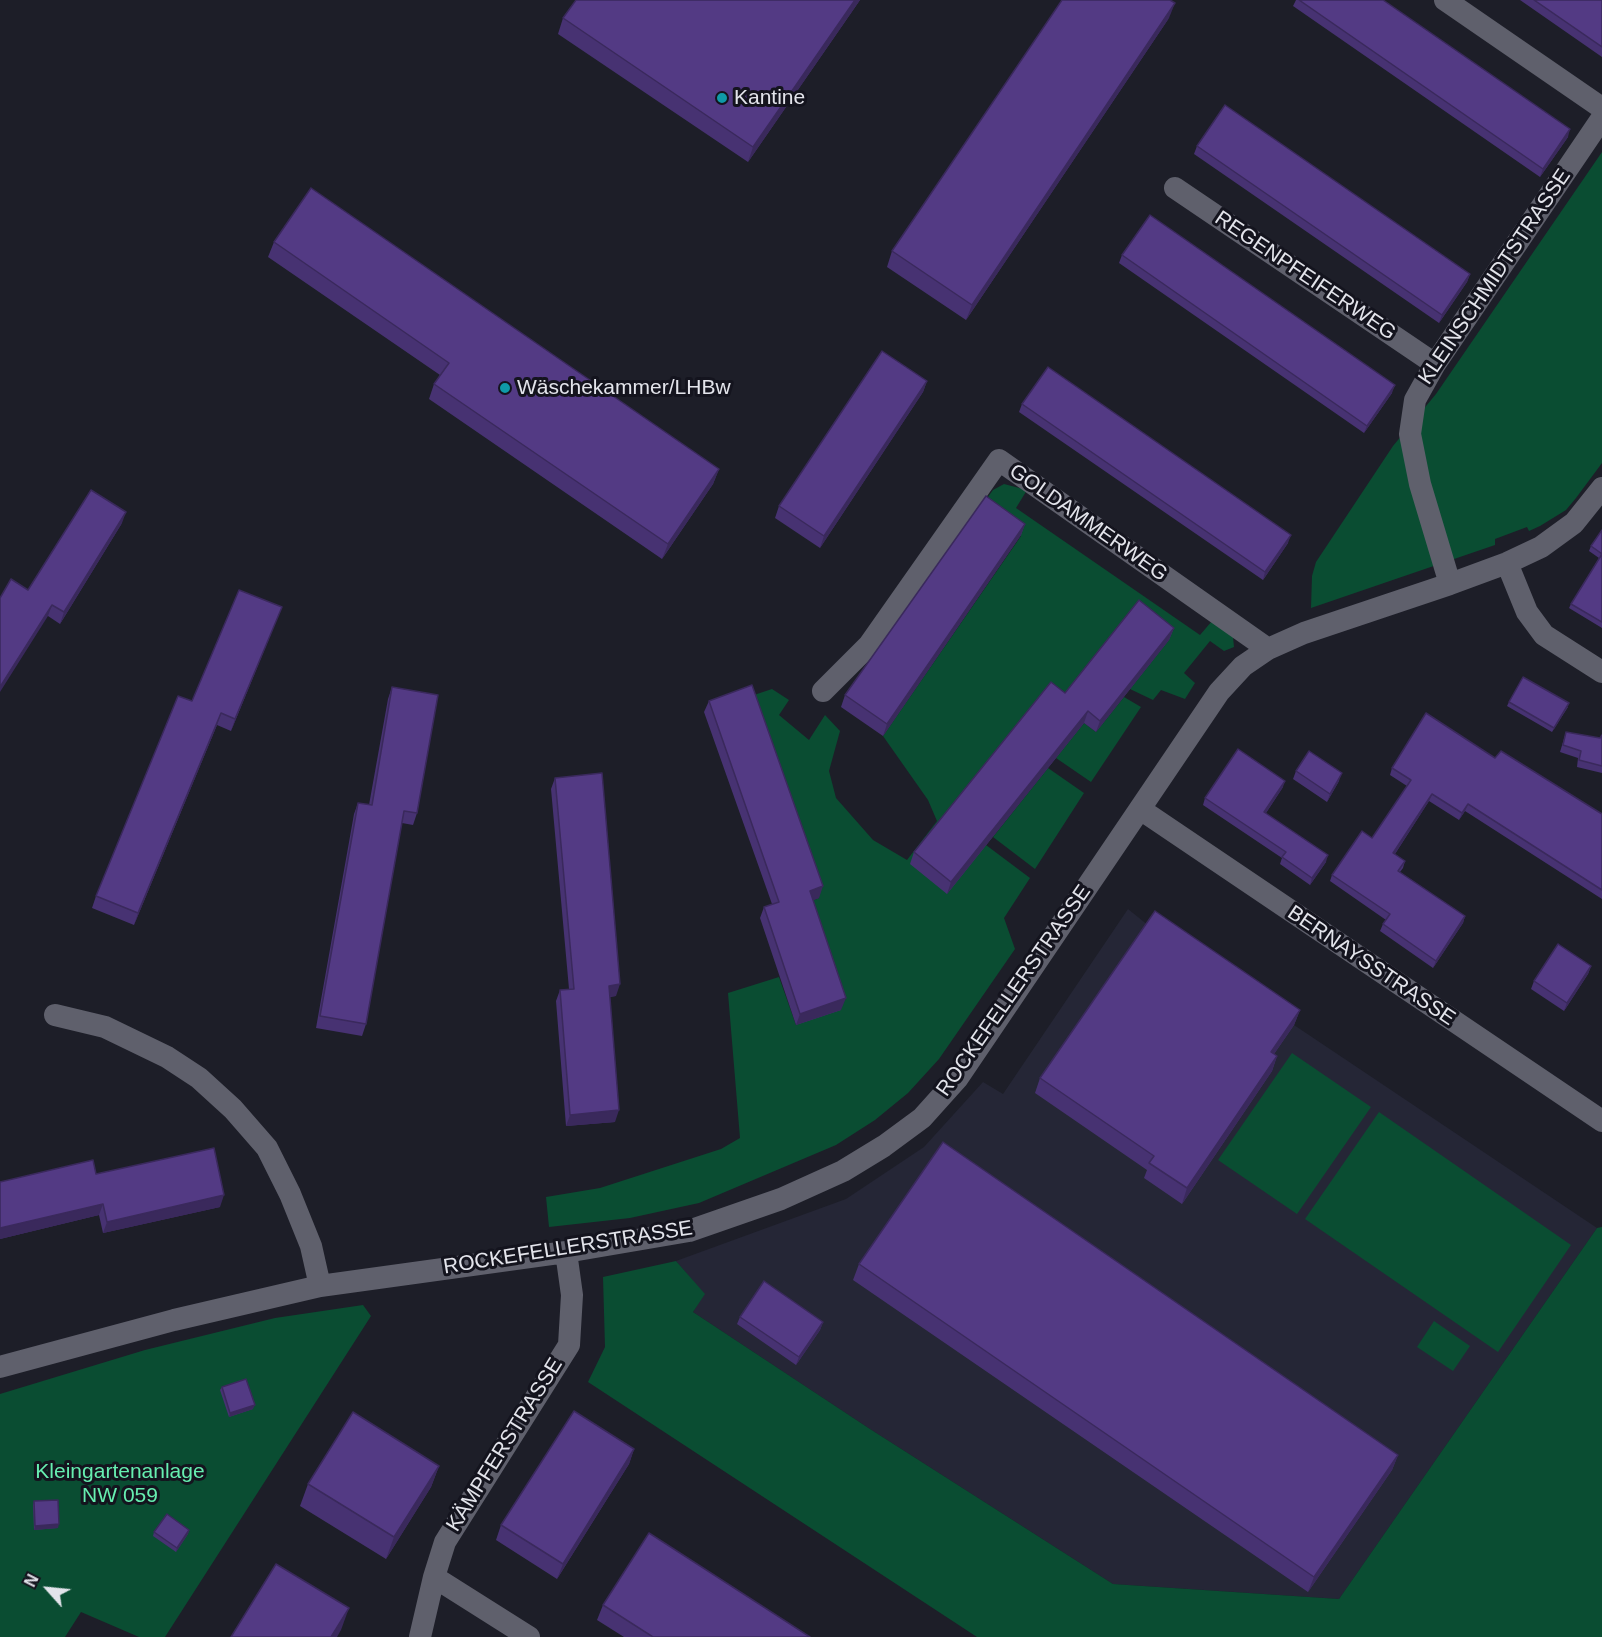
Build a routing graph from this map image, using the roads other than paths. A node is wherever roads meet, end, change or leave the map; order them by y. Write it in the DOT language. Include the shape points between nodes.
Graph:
graph roads {
  1 [pos="1445,0"];
  2 [pos="1602,108"];
  3 [pos="1602,117"];
  4 [pos="1175,188"];
  5 [pos="1435,364"];
  6 [pos="1602,488"];
  7 [pos="1507,563"];
  8 [pos="1450,584"];
  9 [pos="1268,649"];
  10 [pos="1602,672"];
  11 [pos="823,691"];
  12 [pos="1140,809"];
  13 [pos="55,1015"];
  14 [pos="1602,1121"];
  15 [pos="566,1252"];
  16 [pos="320,1286"];
  17 [pos="0,1367"];
  18 [pos="434,1577"];
  19 [pos="420,1637"];
  20 [pos="529,1637"];
  1 -- 2 [label="street"];
  3 -- 5 [label="street, KLEINSCHMIDTSTRASSE"];
  4 -- 5 [label="street, REGENPFEIFERWEG"];
  5 -- 8 [label="street, KLEINSCHMIDTSTRASSE" via="1415,400 1410,435 1420,484"];
  6 -- 7 [label="street, ROCKEFELLERSTRASSE" via="1574,523 1541,547"];
  7 -- 8 [label="street, ROCKEFELLERSTRASSE"];
  7 -- 10 [label="street" via="1527,612 1544,635"];
  8 -- 9 [label="street, ROCKEFELLERSTRASSE"];
  9 -- 11 [label="street, GOLDAMMERWEG" via="999,460 869,645"];
  9 -- 12 [label="street, ROCKEFELLERSTRASSE" via="1243,666 1219,692"];
  12 -- 14 [label="street, BERNAYSSTRASSE"];
  12 -- 15 [label="street, ROCKEFELLERSTRASSE" via="957,1079 922,1118 843,1171 781,1198 689,1231"];
  13 -- 16 [label="street" via="105,1027 167,1057 199,1078 233,1109 267,1148 290,1194 311,1246"];
  15 -- 16 [label="street, ROCKEFELLERSTRASSE"];
  15 -- 18 [label="street, KÄMPFERSTRASSE" via="572,1295 569,1345 445,1542"];
  16 -- 17 [label="street, ROCKEFELLERSTRASSE"];
  18 -- 19 [label="street, KÄMPFERSTRASSE"];
  18 -- 20 [label="street"];
}
